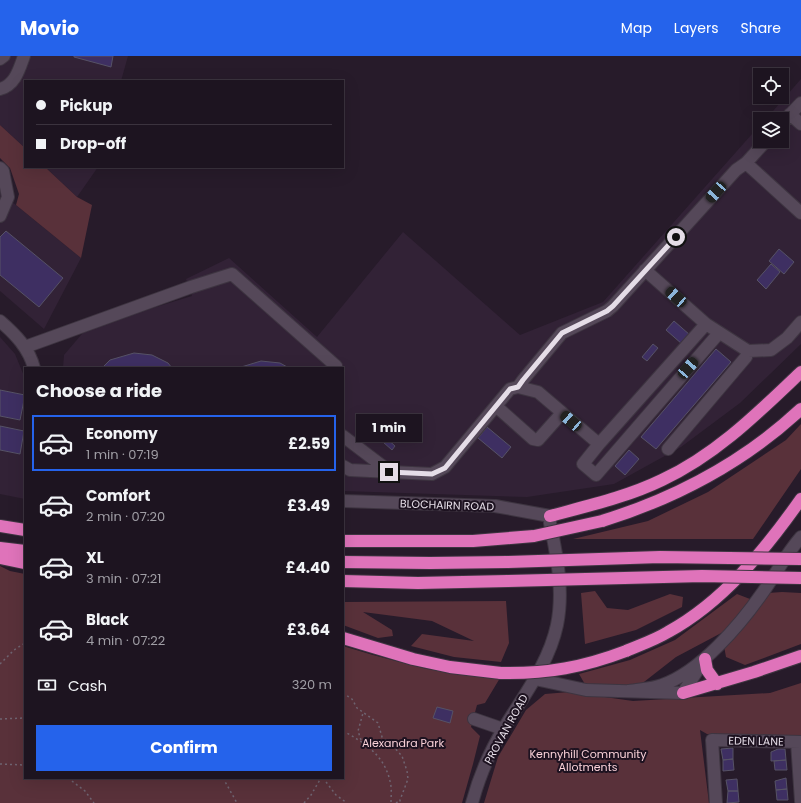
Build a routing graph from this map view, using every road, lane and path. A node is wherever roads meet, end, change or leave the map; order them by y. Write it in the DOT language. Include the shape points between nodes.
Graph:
graph roads {
  1 [pos="4,56"];
  2 [pos="24,56"];
  3 [pos="0,59"];
  4 [pos="0,89"];
  5 [pos="801,102"];
  6 [pos="789,116"];
  7 [pos="789,120"];
  8 [pos="801,124"];
  9 [pos="760,148"];
  10 [pos="746,163"];
  11 [pos="0,168"];
  12 [pos="801,213"];
  13 [pos="0,216"];
  14 [pos="645,270"];
  15 [pos="0,321"];
  16 [pos="801,322"];
  17 [pos="706,324"];
  18 [pos="719,333"];
  19 [pos="25,347"];
  20 [pos="748,351"];
  21 [pos="34,367"];
  22 [pos="336,367"];
  23 [pos="801,372"];
  24 [pos="518,387"];
  25 [pos="497,407"];
  26 [pos="801,409"];
  27 [pos="562,413"];
  28 [pos="344,437"];
  29 [pos="599,444"];
  30 [pos="668,449"];
  31 [pos="344,467"];
  32 [pos="389,472"];
  33 [pos="801,499"];
  34 [pos="344,501"];
  35 [pos="550,516"];
  36 [pos="0,520"];
  37 [pos="24,523"];
  38 [pos="0,526"];
  39 [pos="24,530"];
  40 [pos="801,537"];
  41 [pos="344,541"];
  42 [pos="0,548"];
  43 [pos="24,551"];
  44 [pos="0,558"];
  45 [pos="801,558"];
  46 [pos="344,562"];
  47 [pos="24,563"];
  48 [pos="801,578"];
  49 [pos="344,581"];
  50 [pos="344,638"];
  51 [pos="24,644"];
  52 [pos="801,656"];
  53 [pos="704,659"];
  54 [pos="0,664"];
  55 [pos="535,679"];
  56 [pos="717,684"];
  57 [pos="629,691"];
  58 [pos="684,692"];
  59 [pos="344,694"];
  60 [pos="364,713"];
  61 [pos="24,718"];
  62 [pos="0,719"];
  63 [pos="474,719"];
  64 [pos="503,729"];
  65 [pos="344,732"];
  66 [pos="362,741"];
  67 [pos="799,742"];
  68 [pos="0,764"];
  69 [pos="24,765"];
  70 [pos="69,779"];
  71 [pos="224,779"];
  72 [pos="321,779"];
  73 [pos="323,779"];
  74 [pos="400,800"];
  75 [pos="801,801"];
  76 [pos="94,803"];
  77 [pos="237,803"];
  78 [pos="304,803"];
  79 [pos="347,803"];
  80 [pos="391,803"];
  81 [pos="396,803"];
  82 [pos="400,803"];
  83 [pos="472,803"];
  84 [pos="716,803"];
  1 -- 3 [label="street"];
  2 -- 4 [label="street" via="17,76 7,87"];
  5 -- 6 [label="street"];
  7 -- 8 [label="street"];
  9 -- 10 [label="street"];
  10 -- 12 [label="street"];
  10 -- 14 [label="street" via="736,170"];
  11 -- 13 [label="street" via="3,171 8,197"];
  14 -- 17 [label="street"];
  14 -- 24 [label="street" via="607,311 562,333"];
  15 -- 19 [label="street"];
  16 -- 20 [label="street" via="787,338 771,350"];
  17 -- 18 [label="street"];
  17 -- 29 [label="street"];
  18 -- 20 [label="street"];
  18 -- 29 [label="street" via="596,475 583,464"];
  19 -- 21 [label="street"];
  19 -- 22 [label="street" via="232,274"];
  20 -- 30 [label="street"];
  23 -- 35 [label="highway" via="720,445 687,467 662,480 607,501"];
  24 -- 25 [label="street" via="510,389"];
  24 -- 27 [label="street" via="538,392"];
  25 -- 27 [label="street" via="533,439 538,440"];
  25 -- 32 [label="street" via="445,468 432,474"];
  26 -- 41 [label="highway, bridge" via="767,438 715,473 635,511 602,521 534,536 474,541"];
  27 -- 29 [label="street"];
  28 -- 32 [label="street"];
  31 -- 32 [label="street" via="350,470"];
  33 -- 50 [label="highway, bridge" via="783,524 725,590 694,615 669,632 598,662 563,670 501,673 450,667 413,659"];
  34 -- 35 [label="street, BLOCHAIRN ROAD" via="495,506"];
  35 -- 55 [label="street, PROVAN ROAD" via="560,592 553,641"];
  36 -- 37 [label="highway"];
  38 -- 39 [label="highway"];
  40 -- 53 [label="street" via="744,617"];
  42 -- 43 [label="highway"];
  44 -- 47 [label="highway"];
  45 -- 46 [label="highway, bridge" via="660,557 507,562"];
  48 -- 49 [label="highway, bridge" via="702,576 418,583"];
  51 -- 54 [label="path"];
  52 -- 56 [label="highway"];
  53 -- 56 [label="highway" via="707,670"];
  53 -- 57 [label="street" via="661,686"];
  53 -- 58 [label="street"];
  55 -- 57 [label="street" via="586,690"];
  55 -- 64 [label="street, PROVAN ROAD"];
  56 -- 58 [label="highway"];
  57 -- 58 [label="street"];
  59 -- 60 [label="path"];
  60 -- 66 [label="path" via="358,731"];
  60 -- 74 [label="path" via="378,723 382,737 393,746 404,761 408,779"];
  61 -- 62 [label="path"];
  63 -- 64 [label="street"];
  64 -- 83 [label="street, PROVAN ROAD" via="482,772"];
  65 -- 66 [label="path"];
  66 -- 80 [label="path" via="382,761 391,782"];
  67 -- 75 [label="street"];
  67 -- 84 [label="street, EDEN LANE" via="712,740"];
  68 -- 69 [label="path"];
  70 -- 76 [label="path"];
  71 -- 77 [label="path"];
  72 -- 78 [label="path"];
  73 -- 79 [label="path" via="336,795"];
  74 -- 81 [label="path"];
  74 -- 82 [label="path"];
}
